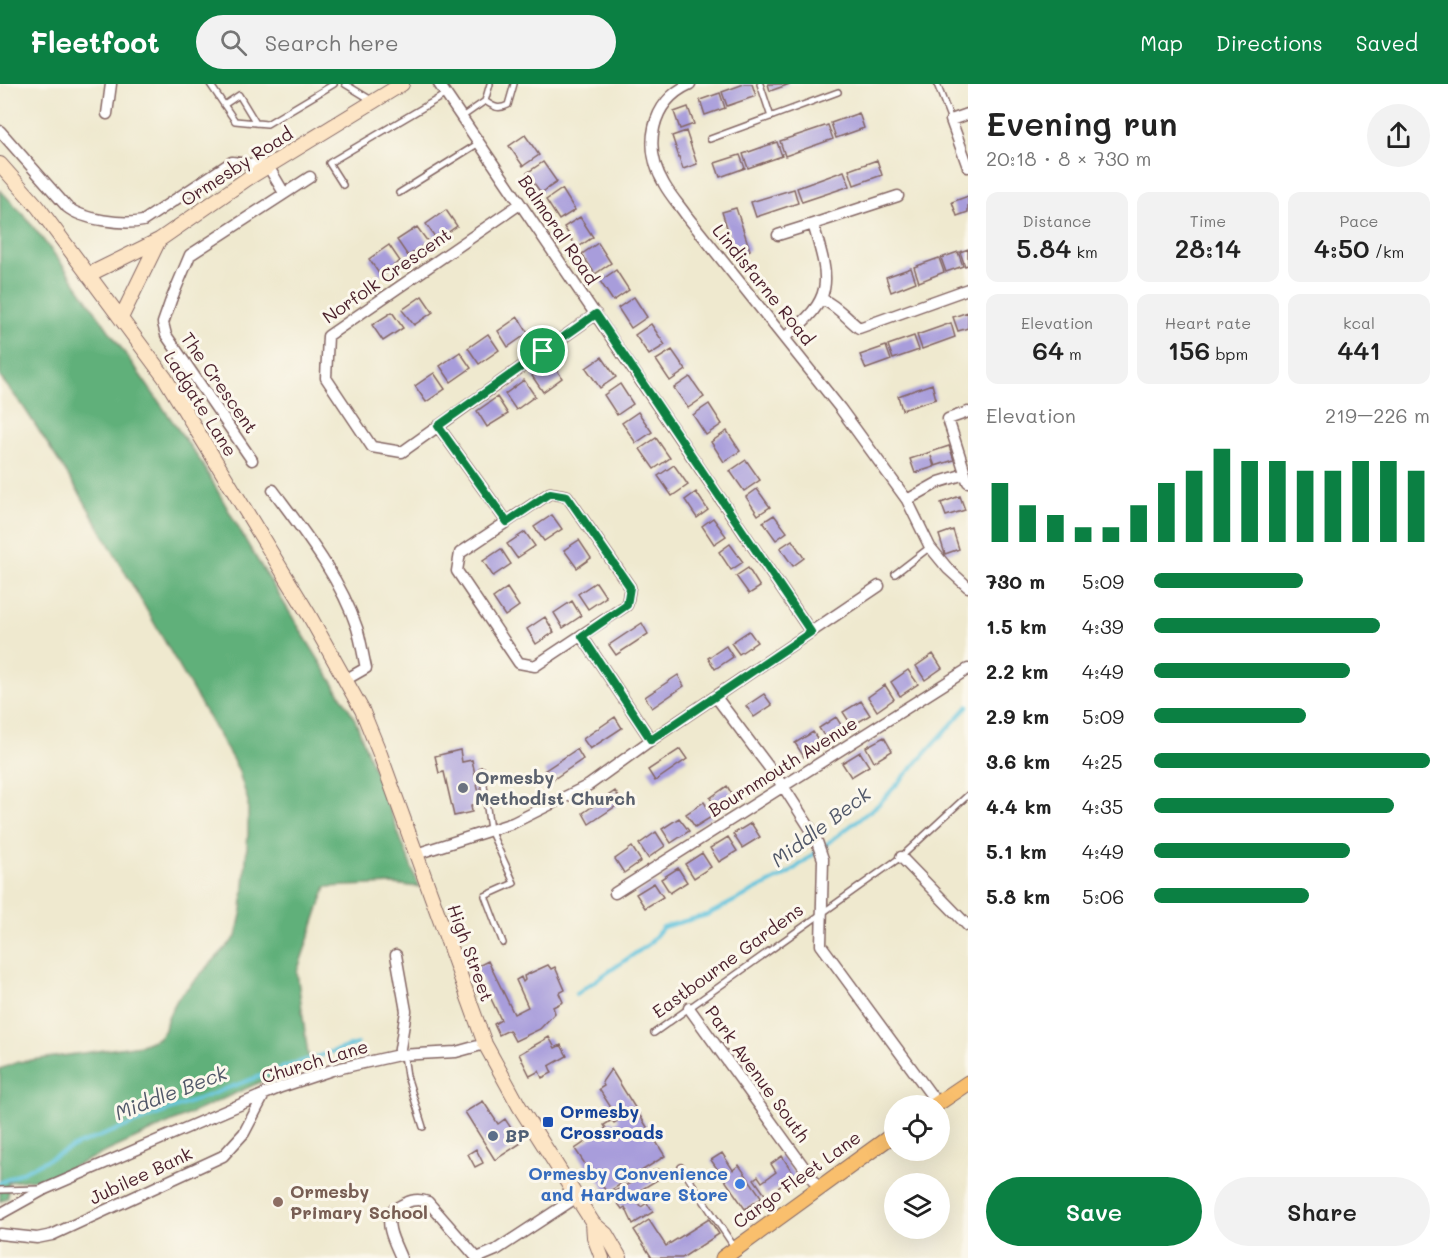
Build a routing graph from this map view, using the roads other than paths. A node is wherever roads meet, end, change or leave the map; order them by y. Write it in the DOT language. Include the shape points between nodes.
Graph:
graph roads {
  1 [pos="111,84"];
  2 [pos="210,84"];
  3 [pos="334,84"];
  4 [pos="346,84"];
  5 [pos="402,84"];
  6 [pos="439,84"];
  7 [pos="490,84"];
  8 [pos="514,84"];
  9 [pos="690,84"];
  10 [pos="760,84"];
  11 [pos="937,84"];
  12 [pos="838,92"];
  13 [pos="446,94"];
  14 [pos="485,101"];
  15 [pos="374,102"];
  16 [pos="225,105"];
  17 [pos="107,114"];
  18 [pos="968,114"];
  19 [pos="462,117"];
  20 [pos="771,117"];
  21 [pos="951,120"];
  22 [pos="256,123"];
  23 [pos="0,131"];
  24 [pos="710,139"];
  25 [pos="479,143"];
  26 [pos="0,164"];
  27 [pos="268,166"];
  28 [pos="968,167"];
  29 [pos="310,177"];
  30 [pos="343,185"];
  31 [pos="284,193"];
  32 [pos="399,193"];
  33 [pos="898,196"];
  34 [pos="520,204"];
  35 [pos="813,224"];
  36 [pos="778,235"];
  37 [pos="159,240"];
  38 [pos="88,275"];
  39 [pos="968,290"];
  40 [pos="822,299"];
  41 [pos="596,314"];
  42 [pos="121,318"];
  43 [pos="784,338"];
  44 [pos="968,412"];
  45 [pos="438,426"];
  46 [pos="252,460"];
  47 [pos="967,478"];
  48 [pos="273,490"];
  49 [pos="907,500"];
  50 [pos="507,522"];
  51 [pos="930,547"];
  52 [pos="895,574"];
  53 [pos="879,586"];
  54 [pos="968,587"];
  55 [pos="811,632"];
  56 [pos="582,636"];
  57 [pos="968,669"];
  58 [pos="345,680"];
  59 [pos="716,697"];
  60 [pos="651,740"];
  61 [pos="482,770"];
  62 [pos="783,786"];
  63 [pos="968,795"];
  64 [pos="490,830"];
  65 [pos="416,854"];
  66 [pos="901,856"];
  67 [pos="615,892"];
  68 [pos="820,914"];
  69 [pos="968,926"];
  70 [pos="503,943"];
  71 [pos="396,955"];
  72 [pos="689,1008"];
  73 [pos="654,1033"];
  74 [pos="484,1044"];
  75 [pos="401,1055"];
  76 [pos="968,1083"];
  77 [pos="265,1093"];
  78 [pos="929,1095"];
  79 [pos="949,1095"];
  80 [pos="423,1127"];
  81 [pos="884,1141"];
  82 [pos="681,1167"];
  83 [pos="819,1188"];
  84 [pos="45,1189"];
  85 [pos="0,1190"];
  86 [pos="577,1197"];
  87 [pos="0,1214"];
  88 [pos="593,1223"];
  89 [pos="0,1234"];
  90 [pos="736,1248"];
  91 [pos="401,1258"];
  92 [pos="477,1258"];
  93 [pos="602,1258"];
  94 [pos="620,1258"];
  95 [pos="723,1258"];
  1 -- 17 [label="street"];
  2 -- 16 [label="lane"];
  3 -- 22 [label="lane" via="267,124"];
  4 -- 15 [label="lane"];
  5 -- 15 [label="main road, Ormesby Road"];
  6 -- 13 [label="street, Balmoral Road"];
  7 -- 14 [label="lane"];
  8 -- 14 [label="lane" via="508,105 495,108"];
  9 -- 43 [label="street, Lindisfarne Road" via="666,101 655,119 652,137 663,183"];
  10 -- 20 [label="lane"];
  11 -- 21 [label="lane"];
  12 -- 20 [label="lane"];
  13 -- 19 [label="street, Balmoral Road"];
  13 -- 30 [label="lane" via="329,164"];
  14 -- 19 [label="lane"];
  15 -- 27 [label="main road, Ormesby Road"];
  16 -- 22 [label="lane" via="235,121"];
  16 -- 22 [label="lane" via="239,95"];
  18 -- 21 [label="street"];
  19 -- 25 [label="street, Balmoral Road"];
  20 -- 24 [label="lane"];
  21 -- 28 [label="street"];
  23 -- 27 [label="street" via="76,214 133,223 143,221 232,162"];
  25 -- 32 [label="lane"];
  25 -- 34 [label="street, Balmoral Road"];
  26 -- 38 [label="main road, Ladgate Lane" via="38,207"];
  27 -- 31 [label="street"];
  27 -- 37 [label="main road, Ormesby Road"];
  29 -- 31 [label="street"];
  31 -- 46 [label="street, The Crescent" via="190,255 163,323 166,335"];
  33 -- 35 [label="street"];
  34 -- 41 [label="street, Balmoral Road"];
  34 -- 45 [label="street, Norfolk Crescent" via="328,336 326,378 372,447 402,452"];
  35 -- 36 [label="street"];
  35 -- 40 [label="street" via="826,266"];
  37 -- 38 [label="main road, Ormesby Road"];
  37 -- 42 [label="main road"];
  38 -- 42 [label="main road, Ladgate Lane"];
  39 -- 40 [label="street" via="859,328 839,307"];
  40 -- 43 [label="street" via="801,325"];
  41 -- 45 [label="street, Norfolk Crescent"];
  41 -- 55 [label="street, Balmoral Road"];
  42 -- 58 [label="main road, Ladgate Lane" via="165,378"];
  43 -- 49 [label="street, Lindisfarne Road"];
  44 -- 47 [label="street" via="948,419"];
  45 -- 50 [label="street"];
  47 -- 49 [label="street" via="939,482"];
  48 -- 58 [label="street" via="339,586 357,628 366,668"];
  49 -- 51 [label="street, Lindisfarne Road"];
  50 -- 56 [label="street" via="550,493 567,496 630,587 627,605"];
  50 -- 56 [label="street" via="460,553 457,571 489,620 519,663 535,666"];
  51 -- 52 [label="lane"];
  51 -- 54 [label="street, Lindisfarne Road"];
  53 -- 55 [label="street"];
  55 -- 59 [label="street"];
  56 -- 60 [label="street"];
  57 -- 62 [label="street, Bournmouth Avenue"];
  58 -- 65 [label="main road, High Street" via="380,754"];
  59 -- 60 [label="street"];
  59 -- 62 [label="street"];
  60 -- 64 [label="street" via="589,785 513,823"];
  61 -- 64 [label="lane"];
  62 -- 67 [label="street, Bournmouth Avenue"];
  62 -- 68 [label="street" via="814,836 823,859"];
  63 -- 66 [label="lane"];
  64 -- 65 [label="street"];
  64 -- 70 [label="lane" via="514,883 485,896"];
  65 -- 74 [label="main road, High Street"];
  66 -- 68 [label="lane, Eastbourne Gardens"];
  66 -- 69 [label="street"];
  68 -- 72 [label="lane, Eastbourne Gardens"];
  68 -- 78 [label="street" via="821,945"];
  71 -- 75 [label="street" via="406,1011"];
  72 -- 73 [label="lane, Eastbourne Gardens"];
  72 -- 83 [label="street, Park Avenue South"];
  74 -- 75 [label="street, Church Lane" via="456,1052"];
  74 -- 86 [label="main road, High Street"];
  75 -- 77 [label="street, Church Lane" via="332,1070"];
  75 -- 80 [label="lane"];
  76 -- 79 [label="main road"];
  77 -- 84 [label="street, Church Lane"];
  77 -- 89 [label="street, Jubilee Bank" via="244,1133 223,1156 52,1235 25,1238"];
  81 -- 83 [label="main road, Cargo Fleet Lane"];
  82 -- 90 [label="lane"];
  83 -- 90 [label="main road, Cargo Fleet Lane"];
  84 -- 85 [label="lane"];
  84 -- 87 [label="street, Church Lane"];
  86 -- 88 [label="main road, High Street"];
  86 -- 92 [label="street" via="496,1250"];
  88 -- 93 [label="main road, High Street"];
  88 -- 94 [label="main road, High Street" via="606,1234"];
  90 -- 95 [label="main road, Cargo Fleet Lane"];
  91 -- 92 [label="street" via="388,1220 391,1211 419,1199 428,1202"];
}
